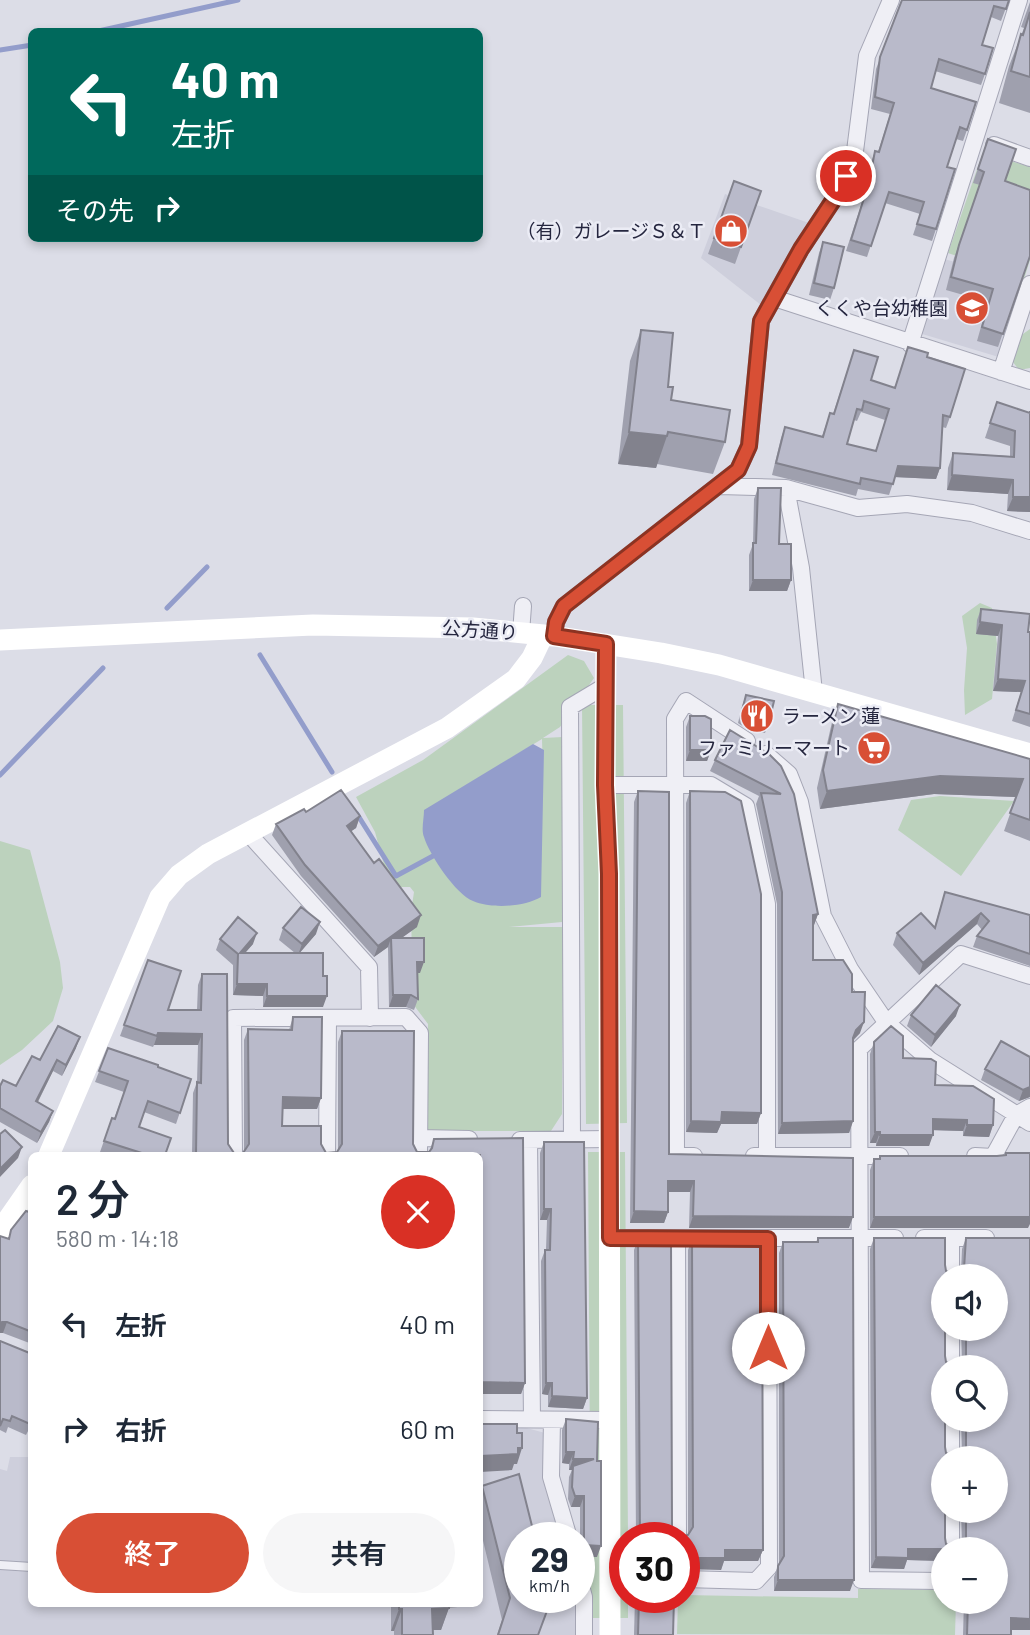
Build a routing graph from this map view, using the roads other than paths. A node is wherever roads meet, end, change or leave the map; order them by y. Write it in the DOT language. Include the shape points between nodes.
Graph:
graph roads {
  1 [pos="891,0"];
  2 [pos="1019,0"];
  3 [pos="975,139"];
  4 [pos="1030,158"];
  5 [pos="1030,284"];
  6 [pos="774,298"];
  7 [pos="910,344"];
  8 [pos="1001,372"];
  9 [pos="1030,381"];
  10 [pos="720,486"];
  11 [pos="786,488"];
  12 [pos="1030,531"];
  13 [pos="523,607"];
  14 [pos="521,633"];
  15 [pos="549,636"];
  16 [pos="0,640"];
  17 [pos="606,644"];
  18 [pos="605,686"];
  19 [pos="814,691"];
  20 [pos="1030,754"];
  21 [pos="605,785"];
  22 [pos="676,785"];
  23 [pos="248,833"];
  24 [pos="1030,976"];
  25 [pos="328,1018"];
  26 [pos="370,1018"];
  27 [pos="886,1021"];
  28 [pos="1025,1115"];
  29 [pos="610,1139"];
  30 [pos="529,1140"];
  31 [pos="572,1140"];
  32 [pos="419,1147"];
  33 [pos="50,1152"];
  34 [pos="234,1152"];
  35 [pos="327,1152"];
  36 [pos="715,1156"];
  37 [pos="741,1156"];
  38 [pos="859,1156"];
  39 [pos="913,1156"];
  40 [pos="953,1156"];
  41 [pos="767,1157"];
  42 [pos="28,1191"];
  43 [pos="0,1231"];
  44 [pos="610,1238"];
  45 [pos="677,1238"];
  46 [pos="861,1238"];
  47 [pos="951,1238"];
  48 [pos="1004,1238"];
  49 [pos="768,1239"];
  50 [pos="951,1264"];
  51 [pos="483,1419"];
  52 [pos="532,1419"];
  53 [pos="552,1420"];
  54 [pos="608,1420"];
  55 [pos="564,1522"];
  56 [pos="678,1522"];
  57 [pos="0,1565"];
  58 [pos="28,1567"];
  59 [pos="700,1579"];
  60 [pos="931,1581"];
  61 [pos="584,1613"];
  62 [pos="584,1635"];
  63 [pos="610,1635"];
  1 -- 6 [label="street" via="867,56 854,159"];
  2 -- 3 [label="street"];
  3 -- 4 [label="street"];
  3 -- 7 [label="street"];
  5 -- 8 [label="street"];
  6 -- 7 [label="street"];
  6 -- 10 [label="street" via="761,321 749,446 738,470"];
  7 -- 8 [label="street"];
  8 -- 9 [label="street"];
  10 -- 11 [label="street"];
  10 -- 15 [label="street" via="564,606"];
  11 -- 12 [label="street" via="858,508 907,504 972,513"];
  11 -- 19 [label="street" via="801,568"];
  13 -- 14 [label="street"];
  14 -- 15 [label="street, 公方通り"];
  14 -- 16 [label="street, 公方通り" via="313,625"];
  15 -- 17 [label="street, 公方通り"];
  15 -- 23 [label="street" via="516,679 447,728"];
  17 -- 18 [label="street"];
  17 -- 19 [label="street, 公方通り" via="719,665"];
  18 -- 21 [label="street"];
  18 -- 31 [label="street" via="570,707"];
  19 -- 20 [label="street, 公方通り"];
  21 -- 22 [label="street"];
  21 -- 29 [label="street"];
  22 -- 27 [label="street" via="676,719 686,701 771,757 789,775 800,802 823,916 850,969"];
  22 -- 36 [label="street" via="676,1156"];
  22 -- 41 [label="street" via="711,785 746,806 767,904"];
  23 -- 26 [label="street" via="369,967"];
  23 -- 33 [label="street" via="179,875 160,897"];
  24 -- 27 [label="street" via="961,954"];
  25 -- 26 [label="street"];
  25 -- 34 [label="street" via="233,1018"];
  25 -- 35 [label="street"];
  26 -- 32 [label="street" via="406,1017 420,1033"];
  27 -- 28 [label="street" via="930,1060"];
  27 -- 38 [label="street" via="859,1049"];
  28 -- 40 [label="street" via="993,1157"];
  29 -- 31 [label="street"];
  29 -- 44 [label="street"];
  30 -- 31 [label="street"];
  30 -- 32 [label="street"];
  30 -- 52 [label="street"];
  37 -- 41 [label="street"];
  38 -- 39 [label="street"];
  38 -- 41 [label="street"];
  38 -- 46 [label="street"];
  42 -- 43 [label="street"];
  44 -- 45 [label="street"];
  44 -- 54 [label="street"];
  45 -- 49 [label="street"];
  45 -- 56 [label="street"];
  46 -- 47 [label="street"];
  46 -- 49 [label="street"];
  46 -- 60 [label="street" via="861,1580"];
  47 -- 48 [label="street"];
  47 -- 50 [label="street"];
  49 -- 59 [label="street" via="769,1567 756,1581"];
  51 -- 52 [label="street"];
  52 -- 53 [label="street"];
  53 -- 54 [label="street"];
  53 -- 55 [label="street" via="551,1477"];
  54 -- 63 [label="street"];
  57 -- 58 [label="lane"];
  61 -- 62 [label="street"];
}
